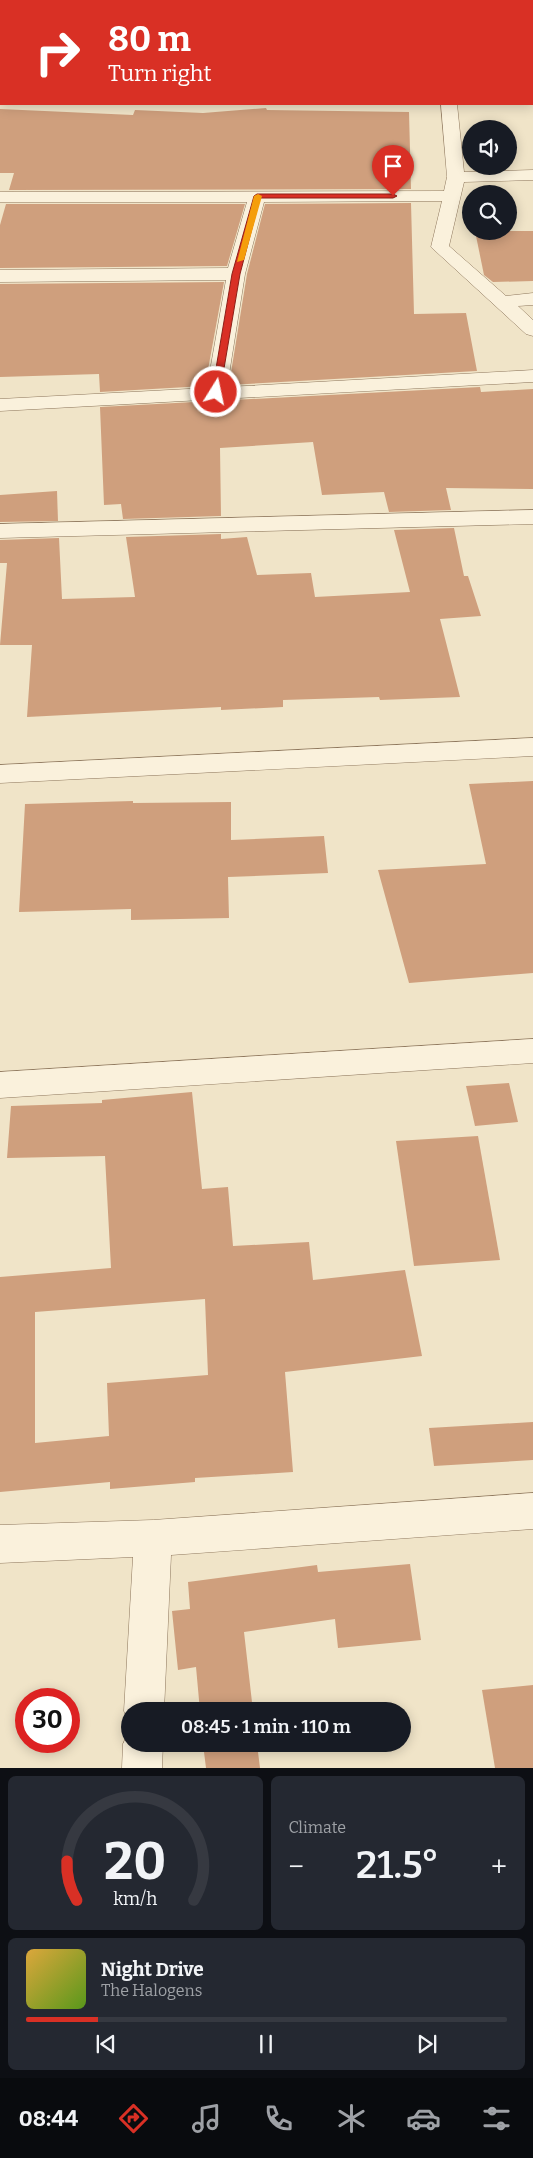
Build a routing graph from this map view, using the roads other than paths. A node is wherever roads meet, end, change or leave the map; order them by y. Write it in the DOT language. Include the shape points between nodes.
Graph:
graph roads {
  1 [pos="450,105"];
  2 [pos="533,176"];
  3 [pos="456,177"];
  4 [pos="257,196"];
  5 [pos="452,196"];
  6 [pos="0,197"];
  7 [pos="236,274"];
  8 [pos="0,276"];
  9 [pos="533,299"];
  10 [pos="501,302"];
  11 [pos="533,330"];
  12 [pos="533,376"];
  13 [pos="216,392"];
  14 [pos="0,405"];
  15 [pos="533,516"];
  16 [pos="0,531"];
  17 [pos="533,747"];
  18 [pos="0,774"];
  19 [pos="533,1050"];
  20 [pos="0,1084"];
  21 [pos="533,1511"];
  22 [pos="153,1538"];
  23 [pos="0,1544"];
  24 [pos="144,1702"];
  25 [pos="143,1752"];
  26 [pos="142,1768"];
  1 -- 3 [label="street"];
  2 -- 3 [label="street"];
  3 -- 5 [label="street"];
  4 -- 5 [label="street"];
  4 -- 6 [label="street"];
  4 -- 7 [label="street"];
  5 -- 10 [label="street" via="440,247"];
  7 -- 8 [label="street"];
  7 -- 13 [label="street"];
  9 -- 10 [label="street"];
  10 -- 11 [label="street"];
  12 -- 13 [label="street"];
  13 -- 14 [label="street"];
  15 -- 16 [label="street"];
  17 -- 18 [label="street"];
  19 -- 20 [label="street"];
  21 -- 22 [label="street"];
  22 -- 23 [label="street"];
  22 -- 24 [label="street"];
  25 -- 26 [label="street"];
}
